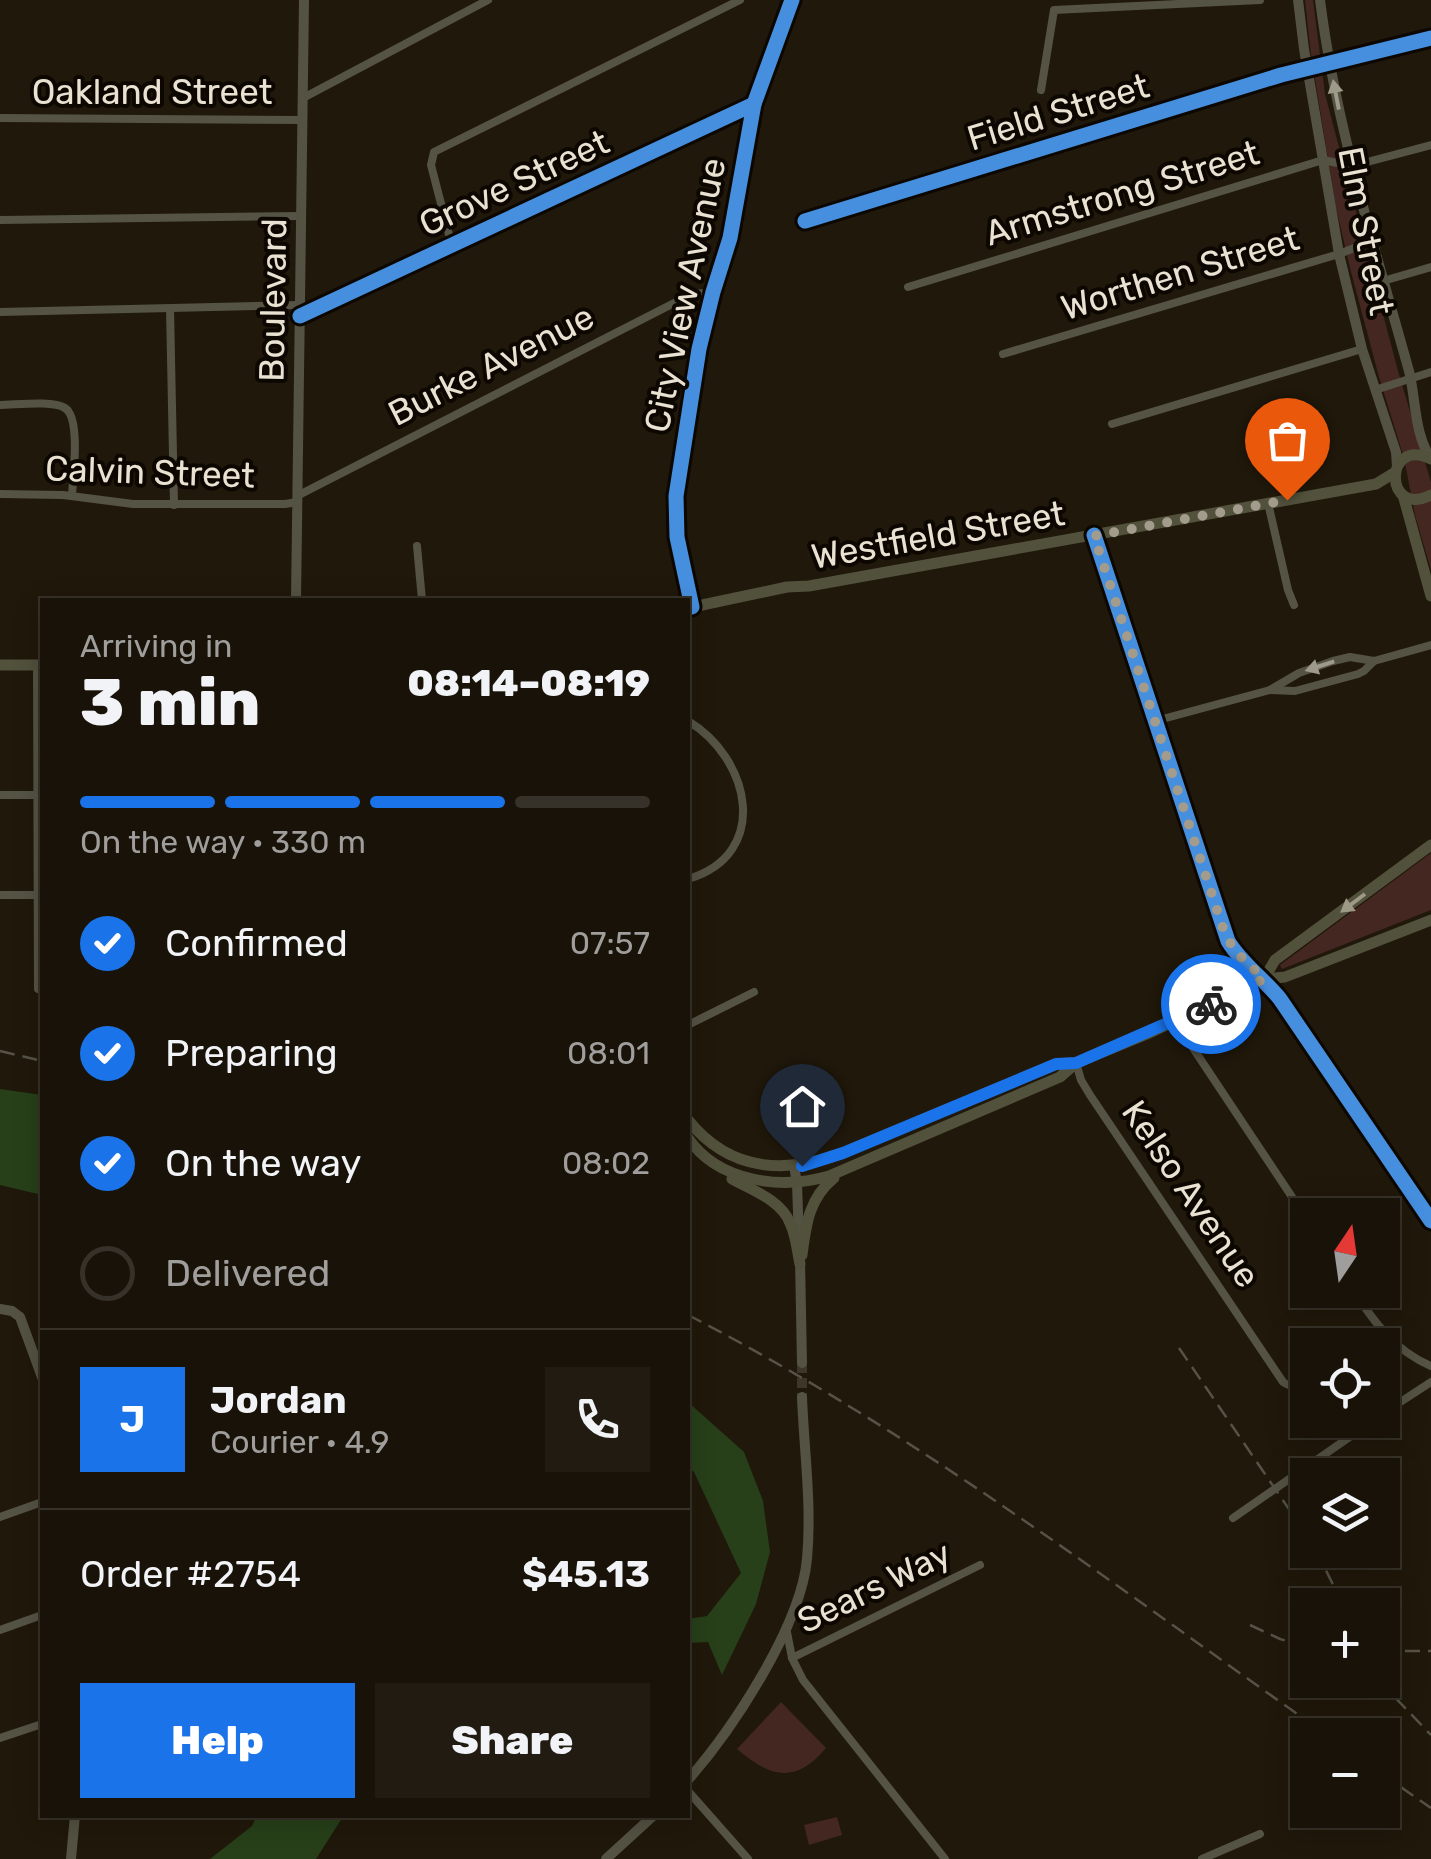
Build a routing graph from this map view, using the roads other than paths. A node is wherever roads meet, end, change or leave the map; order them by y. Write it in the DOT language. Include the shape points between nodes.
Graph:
graph roads {
  1 [pos="304,0"];
  2 [pos="488,0"];
  3 [pos="740,0"];
  4 [pos="792,0"];
  5 [pos="1260,0"];
  6 [pos="1298,0"];
  7 [pos="1320,0"];
  8 [pos="1431,38"];
  9 [pos="1330,63"];
  10 [pos="1307,67"];
  11 [pos="1042,90"];
  12 [pos="303,98"];
  13 [pos="754,104"];
  14 [pos="0,118"];
  15 [pos="302,120"];
  16 [pos="1431,145"];
  17 [pos="1323,160"];
  18 [pos="1352,166"];
  19 [pos="301,216"];
  20 [pos="0,220"];
  21 [pos="805,221"];
  22 [pos="1372,241"];
  23 [pos="452,246"];
  24 [pos="1339,254"];
  25 [pos="1431,267"];
  26 [pos="1384,281"];
  27 [pos="908,286"];
  28 [pos="713,292"];
  29 [pos="170,308"];
  30 [pos="300,311"];
  31 [pos="0,312"];
  32 [pos="1362,349"];
  33 [pos="1002,354"];
  34 [pos="1431,372"];
  35 [pos="1410,378"];
  36 [pos="1375,390"];
  37 [pos="0,405"];
  38 [pos="1112,424"];
  39 [pos="1431,459"];
  40 [pos="1396,470"];
  41 [pos="1376,484"];
  42 [pos="0,494"];
  43 [pos="1401,494"];
  44 [pos="1431,495"];
  45 [pos="72,496"];
  46 [pos="298,499"];
  47 [pos="1268,504"];
  48 [pos="174,505"];
  49 [pos="1094,536"];
  50 [pos="417,546"];
  51 [pos="1431,596"];
  52 [pos="296,598"];
  53 [pos="422,598"];
  54 [pos="688,598"];
  55 [pos="1294,605"];
  56 [pos="690,608"];
  57 [pos="1431,646"];
  58 [pos="1374,661"];
  59 [pos="0,665"];
  60 [pos="40,665"];
  61 [pos="1270,690"];
  62 [pos="690,722"];
  63 [pos="1154,722"];
  64 [pos="0,795"];
  65 [pos="40,795"];
  66 [pos="1431,844"];
  67 [pos="690,878"];
  68 [pos="0,895"];
  69 [pos="40,895"];
  70 [pos="1431,920"];
  71 [pos="1264,979"];
  72 [pos="40,989"];
  73 [pos="754,992"];
  74 [pos="1175,1020"];
  75 [pos="690,1024"];
  76 [pos="1076,1063"];
  77 [pos="690,1122"];
  78 [pos="691,1143"];
  79 [pos="794,1166"];
  80 [pos="855,1166"];
  81 [pos="797,1183"];
  82 [pos="1293,1198"];
  83 [pos="1431,1221"];
  84 [pos="800,1264"];
  85 [pos="1367,1308"];
  86 [pos="6,1310"];
  87 [pos="1382,1328"];
  88 [pos="1400,1348"];
  89 [pos="802,1363"];
  90 [pos="1431,1366"];
  91 [pos="40,1371"];
  92 [pos="1431,1382"];
  93 [pos="1290,1386"];
  94 [pos="802,1397"];
  95 [pos="1400,1402"];
  96 [pos="1348,1438"];
  97 [pos="40,1503"];
  98 [pos="0,1517"];
  99 [pos="1233,1518"];
  100 [pos="980,1565"];
  101 [pos="40,1616"];
  102 [pos="786,1628"];
  103 [pos="0,1630"];
  104 [pos="792,1658"];
  105 [pos="40,1725"];
  106 [pos="0,1738"];
  107 [pos="690,1777"];
  108 [pos="690,1793"];
  109 [pos="75,1818"];
  110 [pos="651,1818"];
  111 [pos="1260,1834"];
  112 [pos="72,1859"];
  113 [pos="606,1859"];
  114 [pos="748,1859"];
  115 [pos="945,1859"];
  116 [pos="1202,1859"];
  1 -- 12 [label="main road, Boulevard"];
  2 -- 12 [label="street"];
  3 -- 23 [label="street" via="434,152 431,165"];
  4 -- 13 [label="street, City View Avenue"];
  5 -- 11 [label="street" via="1054,10"];
  6 -- 10 [label="main road, Elm Street"];
  7 -- 9 [label="main road, Elm Street"];
  8 -- 9 [label="street, Field Street"];
  9 -- 10 [label="street, Field Street"];
  18 -- 9 [label="main road, Elm Street, one-way"];
  10 -- 17 [label="main road, Elm Street"];
  10 -- 21 [label="street, Field Street"];
  12 -- 15 [label="main road, Boulevard"];
  13 -- 23 [label="street, Grove Street"];
  13 -- 28 [label="street, City View Avenue" via="730,238"];
  14 -- 15 [label="street, Oakland Street"];
  15 -- 19 [label="main road, Boulevard"];
  16 -- 18 [label="street"];
  17 -- 18 [label="street, Armstrong Street"];
  17 -- 24 [label="main road, Elm Street"];
  17 -- 27 [label="street, Armstrong Street"];
  18 -- 22 [label="main road, Elm Street"];
  19 -- 20 [label="street"];
  19 -- 30 [label="main road, Boulevard"];
  22 -- 24 [label="street, Worthen Street"];
  22 -- 26 [label="main road, Elm Street"];
  23 -- 30 [label="street, Grove Street"];
  24 -- 32 [label="main road, Elm Street"];
  24 -- 33 [label="street, Worthen Street"];
  25 -- 26 [label="street"];
  26 -- 35 [label="main road, Elm Street"];
  28 -- 46 [label="street, Burke Avenue" via="680,300"];
  28 -- 54 [label="street, City View Avenue" via="676,496"];
  29 -- 30 [label="street"];
  29 -- 31 [label="street"];
  29 -- 48 [label="street"];
  30 -- 46 [label="main road, Boulevard"];
  32 -- 36 [label="main road, Elm Street"];
  32 -- 38 [label="street"];
  34 -- 35 [label="street"];
  35 -- 36 [label="street"];
  35 -- 39 [label="main road, Elm Street"];
  36 -- 40 [label="main road, Elm Street"];
  37 -- 45 [label="street" via="52,404 70,412"];
  39 -- 40 [label="main road, Westfield Street" via="1410,455"];
  40 -- 41 [label="main road, Westfield Street"];
  40 -- 43 [label="main road"];
  41 -- 43 [label="main road, Westfield Street"];
  41 -- 47 [label="main road, Westfield Street"];
  42 -- 45 [label="street, Calvin Street"];
  43 -- 44 [label="main road, Westfield Street" via="1413,500"];
  43 -- 51 [label="main road"];
  45 -- 48 [label="street, Calvin Street"];
  46 -- 48 [label="street, Calvin Street"];
  46 -- 52 [label="main road, Boulevard"];
  47 -- 49 [label="main road, Westfield Street"];
  47 -- 55 [label="street"];
  49 -- 56 [label="main road, Westfield Street"];
  49 -- 63 [label="street"];
  50 -- 53 [label="street"];
  57 -- 58 [label="street"];
  58 -- 61 [label="street" via="1358,674 1295,691"];
  58 -- 61 [label="street, one-way" via="1333,661"];
  59 -- 60 [label="main road"];
  60 -- 65 [label="street"];
  61 -- 63 [label="street"];
  62 -- 67 [label="street" via="728,758 743,814 726,856"];
  63 -- 71 [label="street" via="1228,940"];
  64 -- 65 [label="street"];
  65 -- 69 [label="street"];
  66 -- 71 [label="main road, one-way" via="1276,960"];
  68 -- 69 [label="street"];
  69 -- 72 [label="street"];
  70 -- 71 [label="main road"];
  71 -- 74 [label="main road"];
  71 -- 83 [label="street"];
  73 -- 75 [label="street"];
  74 -- 76 [label="main road"];
  74 -- 82 [label="street"];
  76 -- 79 [label="main road" via="1056,1064 843,1153"];
  76 -- 80 [label="main road" via="1060,1078"];
  76 -- 93 [label="street, Kelso Avenue" via="1090,1096"];
  77 -- 79 [label="main road" via="708,1142 738,1158"];
  78 -- 81 [label="main road" via="741,1176"];
  78 -- 84 [label="main road" via="716,1169 784,1212"];
  79 -- 81 [label="main road"];
  80 -- 81 [label="main road"];
  80 -- 84 [label="main road" via="816,1198"];
  81 -- 84 [label="main road"];
  84 -- 89 [label="main road"];
  85 -- 87 [label="street"];
  86 -- 91 [label="main road" via="22,1320"];
  88 -- 90 [label="street"];
  92 -- 95 [label="street"];
  94 -- 102 [label="main road" via="807,1562"];
  96 -- 99 [label="street"];
  97 -- 98 [label="street"];
  100 -- 104 [label="street, Sears Way"];
  101 -- 103 [label="street"];
  102 -- 104 [label="street"];
  102 -- 107 [label="main road" via="732,1724"];
  104 -- 115 [label="street"];
  105 -- 106 [label="street"];
  108 -- 114 [label="street"];
  109 -- 112 [label="main road"];
  110 -- 113 [label="main road"];
  111 -- 116 [label="street"];
}
